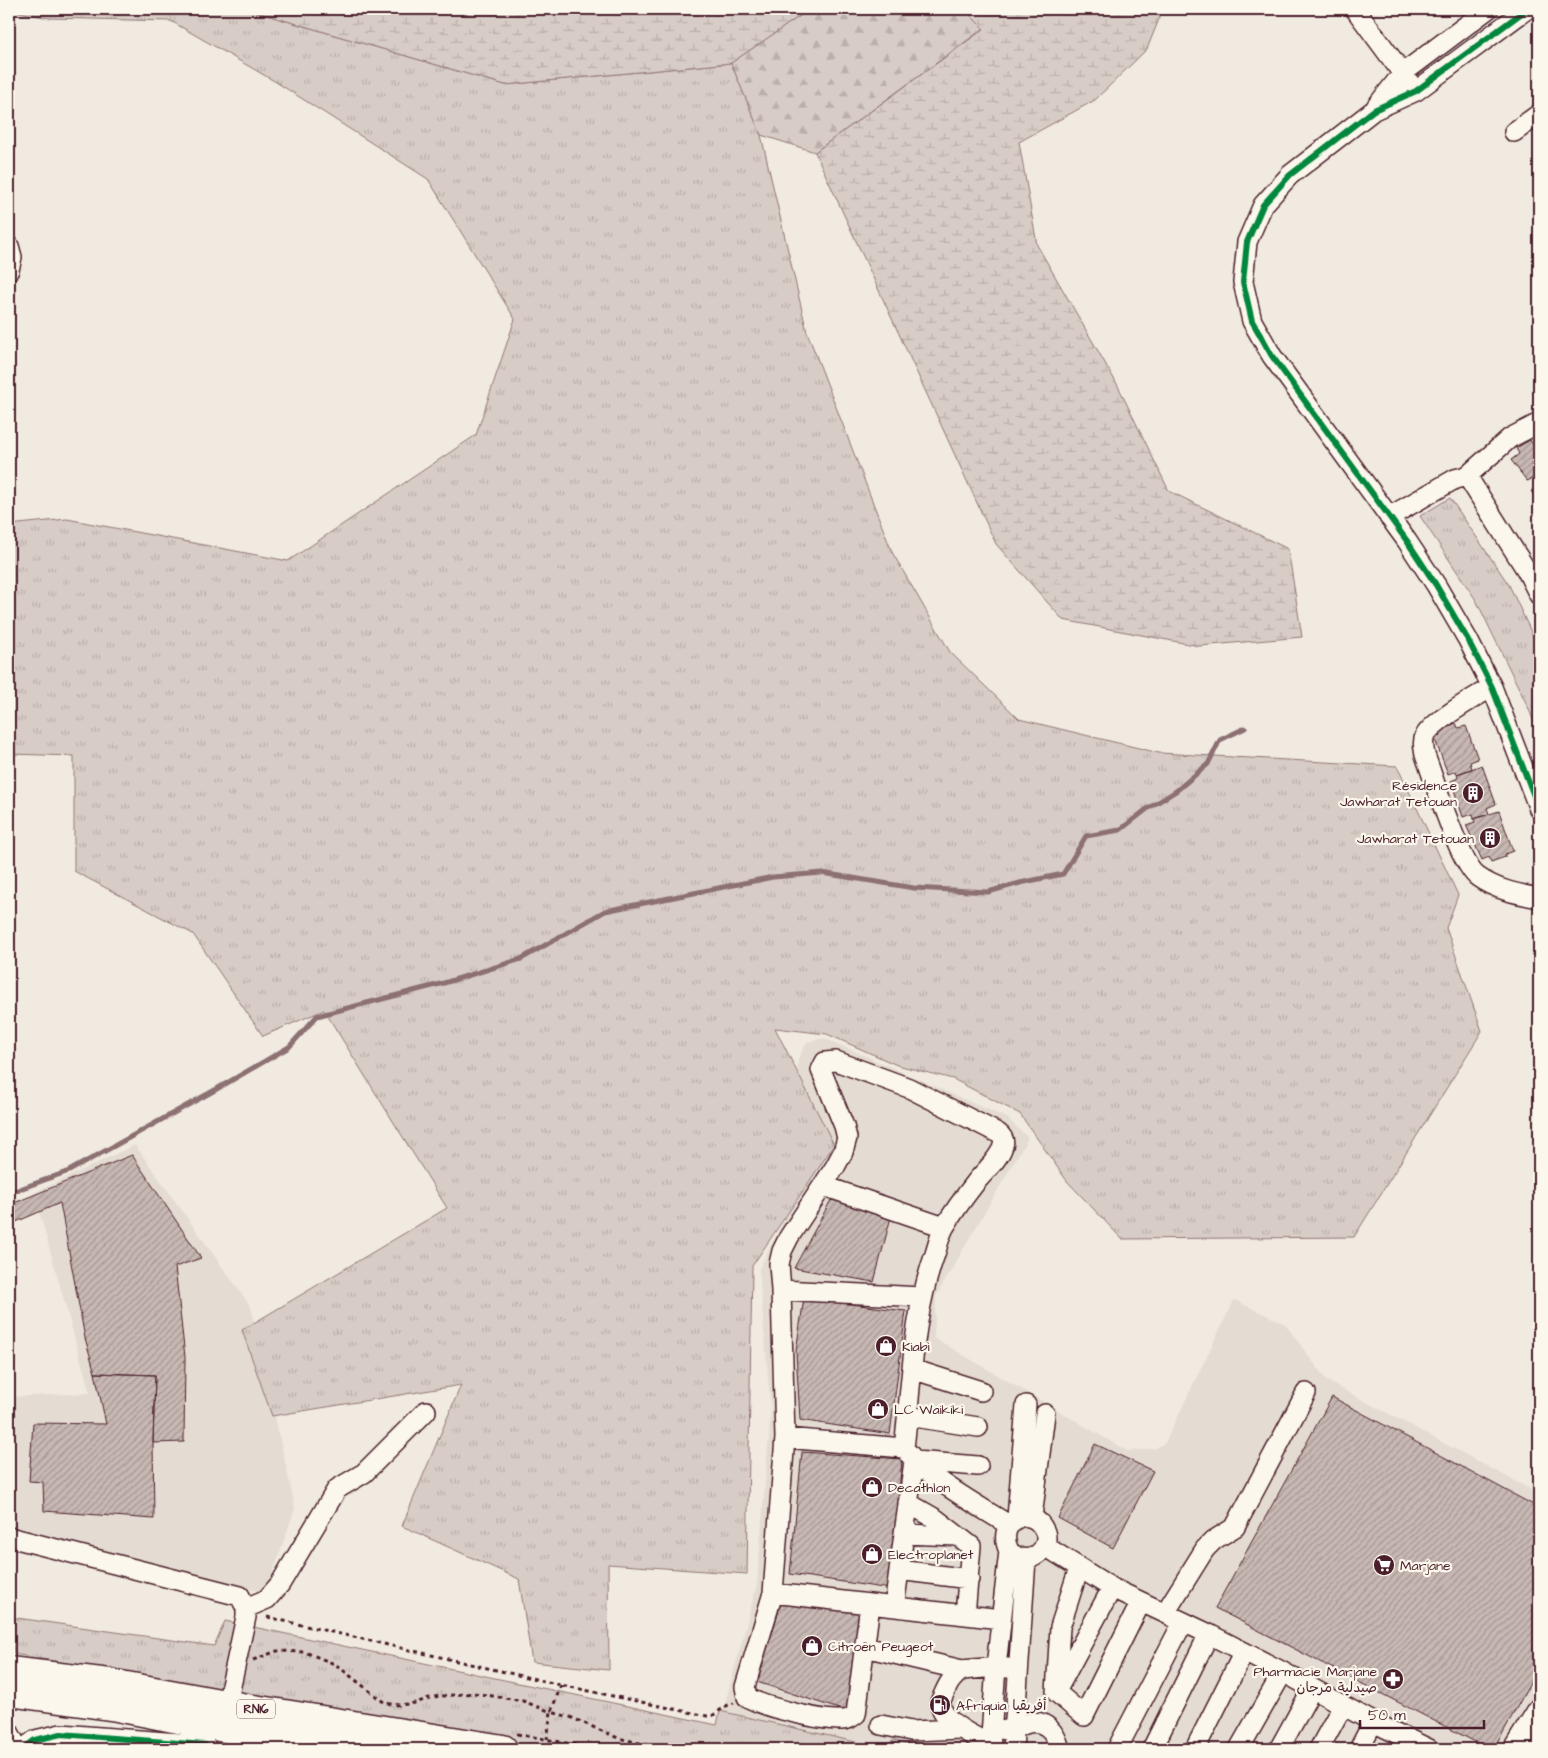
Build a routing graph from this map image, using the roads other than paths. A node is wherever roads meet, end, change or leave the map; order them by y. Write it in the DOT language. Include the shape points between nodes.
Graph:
graph roads {
  1 [pos="1356,9"];
  2 [pos="1488,9"];
  3 [pos="1527,9"];
  4 [pos="1402,73"];
  5 [pos="1416,91"];
  6 [pos="1374,110"];
  7 [pos="1539,114"];
  8 [pos="1514,132"];
  9 [pos="9,246"];
  10 [pos="9,270"];
  11 [pos="1539,423"];
  12 [pos="1467,476"];
  13 [pos="1389,517"];
  14 [pos="1539,595"];
  15 [pos="1492,687"];
  16 [pos="1539,809"];
  17 [pos="1539,898"];
  18 [pos="824,1186"];
  19 [pos="944,1227"];
  20 [pos="781,1290"];
  21 [pos="922,1297"];
  22 [pos="912,1369"];
  23 [pos="981,1390"];
  24 [pos="1306,1393"];
  25 [pos="1026,1406"];
  26 [pos="426,1411"];
  27 [pos="1045,1414"];
  28 [pos="908,1416"];
  29 [pos="978,1427"];
  30 [pos="785,1438"];
  31 [pos="909,1454"];
  32 [pos="978,1466"];
  33 [pos="908,1503"];
  34 [pos="1019,1520"];
  35 [pos="904,1534"];
  36 [pos="958,1536"];
  37 [pos="9,1537"];
  38 [pos="1045,1546"];
  39 [pos="1009,1551"];
  40 [pos="1026,1559"];
  41 [pos="1079,1568"];
  42 [pos="899,1570"];
  43 [pos="969,1579"];
  44 [pos="1112,1588"];
  45 [pos="773,1593"];
  46 [pos="1141,1602"];
  47 [pos="870,1604"];
  48 [pos="894,1607"];
  49 [pos="246,1610"];
  50 [pos="1165,1613"];
  51 [pos="965,1615"];
  52 [pos="1001,1619"];
  53 [pos="1183,1622"];
  54 [pos="1209,1634"];
  55 [pos="865,1647"];
  56 [pos="1244,1652"];
  57 [pos="996,1667"];
  58 [pos="1019,1668"];
  59 [pos="962,1670"];
  60 [pos="9,1671"];
  61 [pos="1283,1672"];
  62 [pos="1312,1689"];
  63 [pos="9,1692"];
  64 [pos="1056,1692"];
  65 [pos="227,1704"];
  66 [pos="1343,1706"];
  67 [pos="1539,1707"];
  68 [pos="1373,1722"];
  69 [pos="881,1725"];
  70 [pos="962,1730"];
  71 [pos="1014,1730"];
  72 [pos="9,1732"];
  73 [pos="194,1738"];
  74 [pos="991,1741"];
  75 [pos="1525,1742"];
  76 [pos="1405,1744"];
  77 [pos="18,1749"];
  78 [pos="23,1749"];
  79 [pos="363,1749"];
  80 [pos="503,1749"];
  81 [pos="1013,1749"];
  82 [pos="1060,1749"];
  83 [pos="1117,1749"];
  84 [pos="1152,1749"];
  85 [pos="1194,1749"];
  86 [pos="1239,1749"];
  87 [pos="1279,1749"];
  88 [pos="1319,1749"];
  89 [pos="1359,1749"];
  90 [pos="1429,1749"];
  1 -- 4 [label="street"];
  2 -- 4 [label="street"];
  3 -- 5 [label="street"];
  4 -- 5 [label="street"];
  4 -- 6 [label="street"];
  5 -- 6 [label="street"];
  6 -- 13 [label="street" via="1290,175 1263,205 1247,242 1243,282 1252,321 1272,356"];
  7 -- 8 [label="street"];
  9 -- 10 [label="street" via="12,257"];
  11 -- 12 [label="street" via="1510,438"];
  12 -- 13 [label="street"];
  12 -- 14 [label="street"];
  13 -- 15 [label="street" via="1436,584"];
  15 -- 16 [label="street"];
  15 -- 17 [label="street" via="1438,722 1425,735 1424,755 1471,871 1495,886"];
  18 -- 19 [label="street"];
  18 -- 19 [label="street" via="847,1138 821,1070 825,1062 836,1061 909,1088 1002,1136 1003,1146 998,1156"];
  18 -- 20 [label="street" via="782,1251 779,1264"];
  19 -- 21 [label="street"];
  20 -- 21 [label="street"];
  20 -- 30 [label="street"];
  21 -- 22 [label="street"];
  22 -- 23 [label="street"];
  22 -- 28 [label="street"];
  24 -- 50 [label="street" via="1235,1527 1205,1549"];
  25 -- 34 [label="street"];
  26 -- 49 [label="street" via="364,1473 337,1488 280,1584 267,1599"];
  27 -- 34 [label="street"];
  28 -- 29 [label="street"];
  28 -- 31 [label="street"];
  30 -- 31 [label="street"];
  30 -- 45 [label="street"];
  31 -- 32 [label="street"];
  31 -- 33 [label="street"];
  31 -- 34 [label="street"];
  33 -- 35 [label="street"];
  33 -- 36 [label="street"];
  34 -- 38 [label="street" via="1042,1524"];
  34 -- 39 [label="street" via="1005,1533"];
  35 -- 36 [label="street"];
  35 -- 42 [label="street"];
  36 -- 43 [label="street" via="971,1546"];
  37 -- 49 [label="street" via="240,1596"];
  38 -- 40 [label="street" via="1037,1556"];
  38 -- 41 [label="street"];
  39 -- 40 [label="street"];
  39 -- 52 [label="street"];
  40 -- 58 [label="street"];
  41 -- 44 [label="street"];
  41 -- 64 [label="street" via="1060,1626"];
  42 -- 43 [label="street"];
  42 -- 48 [label="street"];
  43 -- 51 [label="street"];
  44 -- 46 [label="street"];
  44 -- 64 [label="street"];
  45 -- 47 [label="street"];
  45 -- 55 [label="street" via="745,1687 745,1693 751,1699 820,1718 850,1719 856,1714"];
  46 -- 50 [label="street"];
  46 -- 64 [label="street" via="1084,1716"];
  47 -- 48 [label="street"];
  47 -- 55 [label="street"];
  48 -- 51 [label="street"];
  49 -- 65 [label="street"];
  50 -- 53 [label="street"];
  51 -- 52 [label="street"];
  52 -- 57 [label="street"];
  53 -- 54 [label="street"];
  53 -- 83 [label="street"];
  54 -- 56 [label="street"];
  54 -- 84 [label="street"];
  55 -- 59 [label="street"];
  56 -- 61 [label="street"];
  56 -- 85 [label="street"];
  57 -- 58 [label="street"];
  57 -- 59 [label="street"];
  57 -- 74 [label="street"];
  58 -- 71 [label="street"];
  59 -- 70 [label="street" via="946,1686 940,1705"];
  60 -- 65 [label="highway, RN16" via="110,1683"];
  61 -- 62 [label="street"];
  61 -- 86 [label="street"];
  62 -- 66 [label="street"];
  62 -- 87 [label="street"];
  63 -- 73 [label="highway, RN16" via="117,1707"];
  65 -- 80 [label="highway, RN16"];
  66 -- 68 [label="street"];
  66 -- 88 [label="street"];
  67 -- 75 [label="street"];
  68 -- 76 [label="street"];
  68 -- 89 [label="street"];
  69 -- 70 [label="street" via="911,1731"];
  70 -- 74 [label="street"];
  71 -- 74 [label="street"];
  71 -- 81 [label="street"];
  71 -- 82 [label="street" via="1028,1723 1044,1725 1052,1730"];
  72 -- 77 [label="street"];
  73 -- 78 [label="street" via="61,1734 36,1740"];
  73 -- 79 [label="highway, RN16" via="245,1732"];
  76 -- 90 [label="street"];
}
